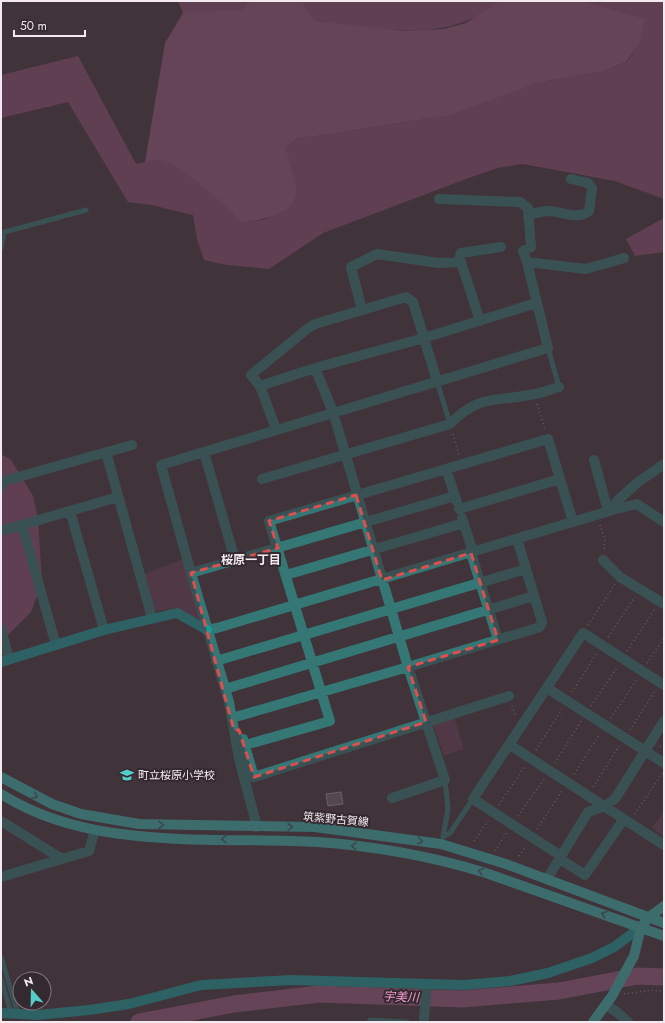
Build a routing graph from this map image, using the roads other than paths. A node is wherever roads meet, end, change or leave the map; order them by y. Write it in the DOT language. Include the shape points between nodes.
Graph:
graph roads {
  1 [pos="571,179"];
  2 [pos="439,199"];
  3 [pos="86,210"];
  4 [pos="528,216"];
  5 [pos="3,232"];
  6 [pos="501,247"];
  7 [pos="1,248"];
  8 [pos="624,258"];
  9 [pos="458,262"];
  10 [pos="527,262"];
  11 [pos="536,303"];
  12 [pos="362,310"];
  13 [pos="480,321"];
  14 [pos="424,338"];
  15 [pos="548,348"];
  16 [pos="315,368"];
  17 [pos="437,380"];
  18 [pos="260,386"];
  19 [pos="559,387"];
  20 [pos="333,412"];
  21 [pos="450,424"];
  22 [pos="276,429"];
  23 [pos="132,445"];
  24 [pos="106,452"];
  25 [pos="204,452"];
  26 [pos="345,454"];
  27 [pos="594,460"];
  28 [pos="664,464"];
  29 [pos="446,469"];
  30 [pos="262,479"];
  31 [pos="560,479"];
  32 [pos="1,487"];
  33 [pos="356,495"];
  34 [pos="455,496"];
  35 [pos="118,497"];
  36 [pos="459,509"];
  37 [pos="612,510"];
  38 [pos="70,511"];
  39 [pos="573,522"];
  40 [pos="664,522"];
  41 [pos="365,523"];
  42 [pos="464,523"];
  43 [pos="22,525"];
  44 [pos="1,531"];
  45 [pos="516,539"];
  46 [pos="278,548"];
  47 [pos="373,550"];
  48 [pos="472,552"];
  49 [pos="235,560"];
  50 [pos="603,560"];
  51 [pos="526,568"];
  52 [pos="191,573"];
  53 [pos="286,575"];
  54 [pos="382,580"];
  55 [pos="480,583"];
  56 [pos="534,596"];
  57 [pos="664,604"];
  58 [pos="296,606"];
  59 [pos="391,609"];
  60 [pos="488,610"];
  61 [pos="152,618"];
  62 [pos="1,629"];
  63 [pos="104,630"];
  64 [pos="207,630"];
  65 [pos="304,635"];
  66 [pos="399,637"];
  67 [pos="498,640"];
  68 [pos="56,645"];
  69 [pos="5,661"];
  70 [pos="216,661"];
  71 [pos="313,663"];
  72 [pos="408,667"];
  73 [pos="664,685"];
  74 [pos="547,688"];
  75 [pos="225,689"];
  76 [pos="322,692"];
  77 [pos="509,696"];
  78 [pos="232,718"];
  79 [pos="664,721"];
  80 [pos="426,722"];
  81 [pos="234,730"];
  82 [pos="245,745"];
  83 [pos="510,745"];
  84 [pos="645,751"];
  85 [pos="664,763"];
  86 [pos="1,777"];
  87 [pos="445,780"];
  88 [pos="1,794"];
  89 [pos="392,798"];
  90 [pos="473,799"];
  91 [pos="604,806"];
  92 [pos="627,821"];
  93 [pos="1,822"];
  94 [pos="256,827"];
  95 [pos="95,830"];
  96 [pos="442,840"];
  97 [pos="664,845"];
  98 [pos="560,857"];
  99 [pos="62,860"];
  100 [pos="1,877"];
  101 [pos="547,879"];
  102 [pos="664,906"];
  103 [pos="649,917"];
  104 [pos="664,923"];
  105 [pos="641,927"];
  106 [pos="664,936"];
  107 [pos="1,956"];
  108 [pos="1,979"];
  109 [pos="427,987"];
  110 [pos="606,1005"];
  111 [pos="10,1013"];
  112 [pos="38,1018"];
  113 [pos="424,1020"];
  114 [pos="369,1022"];
  115 [pos="407,1022"];
  116 [pos="593,1022"];
  117 [pos="628,1022"];
  1 -- 4 [label="street" via="588,183 592,188 590,211 584,215 551,211"];
  2 -- 4 [label="street" via="520,202 528,208"];
  3 -- 5 [label="lane"];
  4 -- 10 [label="street" via="531,247 523,251"];
  5 -- 7 [label="lane"];
  6 -- 9 [label="street" via="461,253"];
  8 -- 10 [label="street" via="586,269"];
  9 -- 12 [label="street" via="439,263 377,254 351,267"];
  9 -- 13 [label="street" via="461,262"];
  10 -- 11 [label="street"];
  11 -- 13 [label="street"];
  11 -- 15 [label="street"];
  12 -- 14 [label="street" via="406,297 413,302"];
  12 -- 18 [label="street" via="307,328 251,375"];
  13 -- 14 [label="street"];
  14 -- 16 [label="street"];
  14 -- 17 [label="street"];
  15 -- 17 [label="street"];
  15 -- 19 [label="lane"];
  16 -- 18 [label="street"];
  16 -- 20 [label="street"];
  17 -- 20 [label="street"];
  17 -- 21 [label="lane"];
  18 -- 22 [label="street"];
  19 -- 21 [label="street" via="535,394 497,398 474,404"];
  20 -- 22 [label="street"];
  20 -- 26 [label="street"];
  21 -- 26 [label="street"];
  22 -- 25 [label="street"];
  23 -- 24 [label="street"];
  24 -- 32 [label="street" via="4,481"];
  24 -- 35 [label="street"];
  25 -- 49 [label="street"];
  25 -- 52 [label="street" via="161,465"];
  26 -- 30 [label="street"];
  26 -- 33 [label="street"];
  27 -- 37 [label="street"];
  28 -- 37 [label="street" via="637,483 616,502"];
  29 -- 31 [label="street" via="548,439"];
  29 -- 33 [label="street"];
  29 -- 34 [label="street"];
  31 -- 36 [label="street"];
  31 -- 39 [label="street"];
  33 -- 41 [label="street"];
  33 -- 46 [label="street" via="269,521"];
  34 -- 36 [label="street"];
  34 -- 41 [label="street"];
  35 -- 38 [label="street"];
  35 -- 61 [label="street"];
  36 -- 42 [label="street"];
  37 -- 39 [label="street"];
  37 -- 40 [label="street" via="638,504"];
  38 -- 43 [label="street"];
  38 -- 63 [label="street"];
  39 -- 45 [label="street"];
  41 -- 46 [label="street"];
  41 -- 47 [label="street"];
  42 -- 47 [label="street"];
  42 -- 48 [label="street"];
  43 -- 44 [label="street"];
  43 -- 68 [label="street"];
  45 -- 48 [label="street"];
  45 -- 51 [label="street"];
  46 -- 49 [label="street"];
  46 -- 53 [label="street"];
  47 -- 53 [label="street"];
  47 -- 54 [label="street"];
  48 -- 54 [label="street"];
  48 -- 55 [label="street"];
  49 -- 52 [label="street"];
  50 -- 57 [label="street" via="620,577"];
  51 -- 55 [label="street"];
  51 -- 56 [label="street"];
  52 -- 64 [label="street"];
  53 -- 58 [label="street"];
  54 -- 58 [label="street"];
  54 -- 59 [label="street"];
  55 -- 59 [label="street"];
  55 -- 60 [label="street"];
  56 -- 60 [label="street"];
  56 -- 67 [label="street" via="542,622 540,627"];
  58 -- 64 [label="street"];
  58 -- 65 [label="street"];
  59 -- 65 [label="street"];
  59 -- 66 [label="street"];
  60 -- 66 [label="street"];
  60 -- 67 [label="street"];
  61 -- 63 [label="street"];
  61 -- 64 [label="street" via="177,613"];
  62 -- 69 [label="street"];
  63 -- 68 [label="street"];
  64 -- 70 [label="street"];
  65 -- 70 [label="street"];
  65 -- 71 [label="street"];
  66 -- 71 [label="street"];
  66 -- 72 [label="street"];
  67 -- 72 [label="street"];
  68 -- 69 [label="street"];
  70 -- 75 [label="street"];
  71 -- 75 [label="street"];
  71 -- 76 [label="street"];
  72 -- 76 [label="street"];
  72 -- 80 [label="street"];
  73 -- 74 [label="street" via="583,633"];
  74 -- 83 [label="street"];
  74 -- 84 [label="street"];
  75 -- 78 [label="street"];
  76 -- 78 [label="street"];
  76 -- 82 [label="street" via="330,721"];
  77 -- 80 [label="street"];
  78 -- 81 [label="street"];
  79 -- 84 [label="street"];
  80 -- 82 [label="street" via="254,777"];
  80 -- 87 [label="street"];
  81 -- 82 [label="street" via="239,730"];
  81 -- 94 [label="street"];
  83 -- 90 [label="street"];
  83 -- 91 [label="street"];
  84 -- 85 [label="street"];
  84 -- 91 [label="street" via="615,799"];
  86 -- 94 [label="main road, 筑紫野古賀線, one-way" via="52,804 81,814 138,824"];
  87 -- 89 [label="street"];
  87 -- 96 [label="lane" via="448,809"];
  88 -- 95 [label="main road" via="40,814"];
  90 -- 96 [label="lane" via="450,833"];
  90 -- 98 [label="street"];
  91 -- 92 [label="street"];
  91 -- 98 [label="street" via="588,812"];
  92 -- 97 [label="street"];
  92 -- 98 [label="street" via="585,875"];
  93 -- 99 [label="street"];
  94 -- 96 [label="main road, 筑紫野古賀線, one-way" via="315,827"];
  95 -- 99 [label="street" via="89,851"];
  105 -- 95 [label="main road, one-way" via="486,873 411,854 318,842 152,837"];
  96 -- 101 [label="main road, 筑紫野古賀線"];
  98 -- 101 [label="street"];
  99 -- 100 [label="street"];
  101 -- 103 [label="main road, 筑紫野古賀線"];
  102 -- 103 [label="main road"];
  103 -- 104 [label="main road, 筑紫野古賀線"];
  103 -- 105 [label="main road"];
  105 -- 106 [label="main road"];
  105 -- 109 [label="street" via="609,950 548,973 510,981"];
  105 -- 110 [label="main road" via="634,956"];
  107 -- 111 [label="lane"];
  108 -- 111 [label="lane"];
  109 -- 112 [label="street" via="292,980 201,985 129,1004"];
  109 -- 113 [label="street"];
  110 -- 116 [label="main road"];
  110 -- 117 [label="street"];
  111 -- 112 [label="street"];
  114 -- 115 [label="lane"];
}
